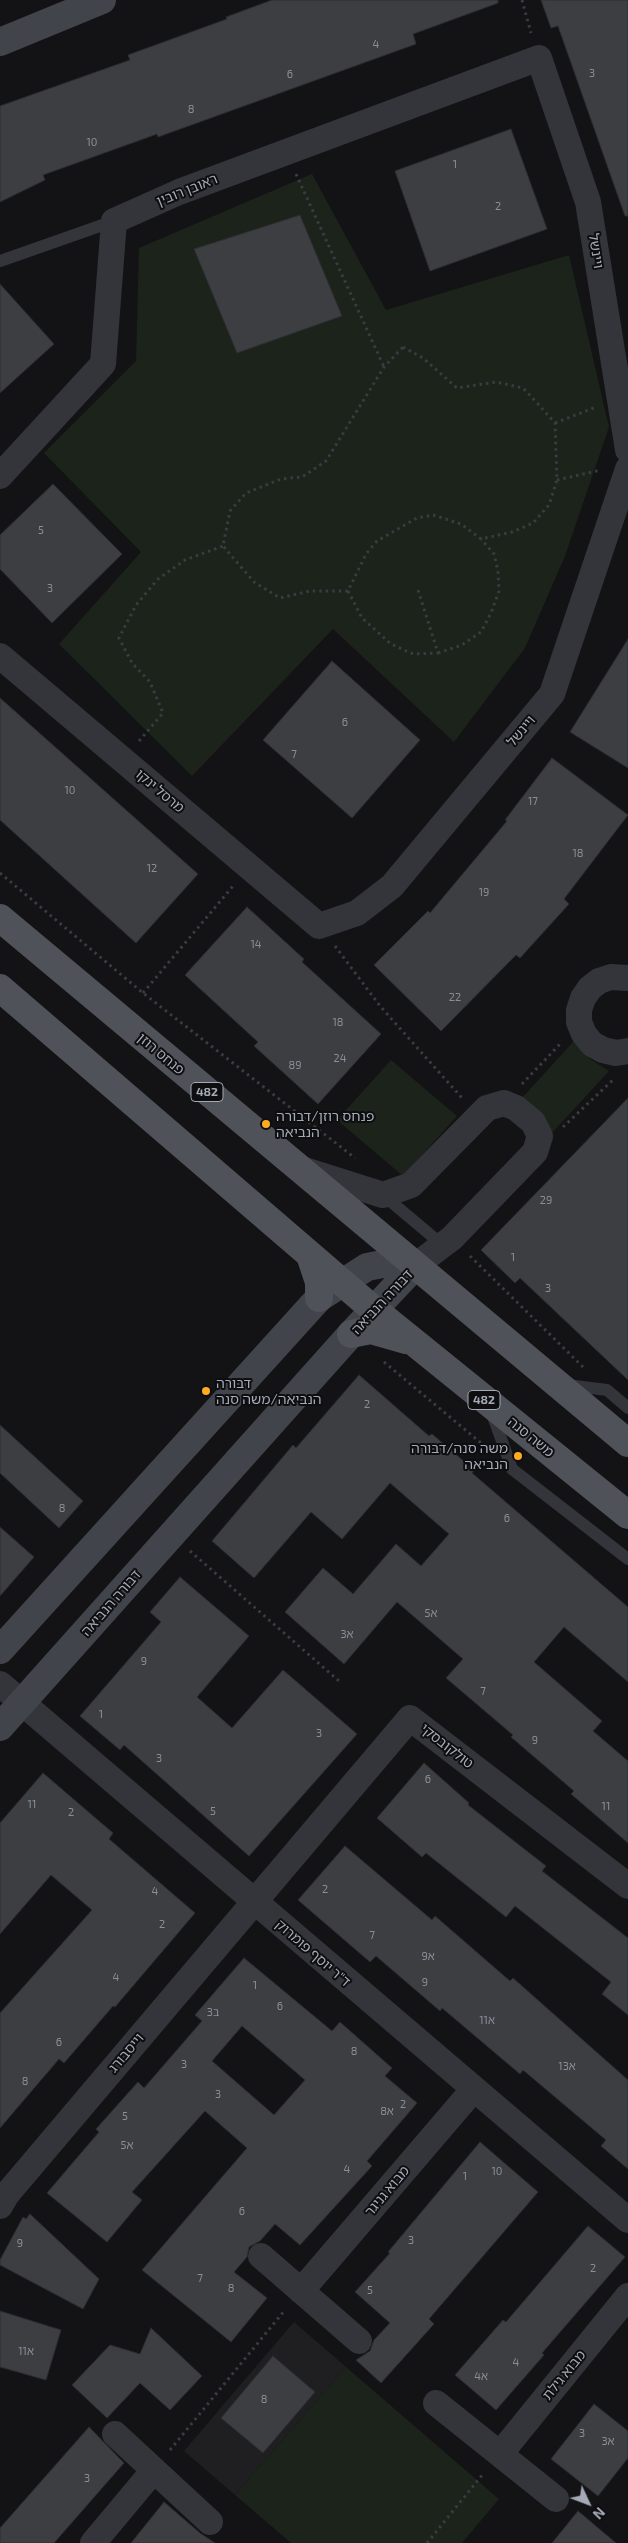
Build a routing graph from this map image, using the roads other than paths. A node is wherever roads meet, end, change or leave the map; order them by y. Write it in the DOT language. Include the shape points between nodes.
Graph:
graph roads {
  1 [pos="102,0"];
  2 [pos="0,42"];
  3 [pos="538,58"];
  4 [pos="114,221"];
  5 [pos="0,261"];
  6 [pos="622,462"];
  7 [pos="0,476"];
  8 [pos="0,656"];
  9 [pos="0,918"];
  10 [pos="319,926"];
  11 [pos="628,978"];
  12 [pos="0,988"];
  13 [pos="624,1062"];
  14 [pos="296,1167"];
  15 [pos="383,1195"];
  16 [pos="435,1251"];
  17 [pos="310,1255"];
  18 [pos="342,1282"];
  19 [pos="319,1298"];
  20 [pos="373,1310"];
  21 [pos="351,1334"];
  22 [pos="416,1343"];
  23 [pos="556,1384"];
  24 [pos="489,1404"];
  25 [pos="628,1408"];
  26 [pos="628,1443"];
  27 [pos="628,1515"];
  28 [pos="628,1558"];
  29 [pos="0,1650"];
  30 [pos="0,1684"];
  31 [pos="22,1703"];
  32 [pos="0,1727"];
  33 [pos="628,1886"];
  34 [pos="253,1902"];
  35 [pos="473,2090"];
  36 [pos="0,2206"];
  37 [pos="628,2220"];
  38 [pos="261,2256"];
  39 [pos="301,2291"];
  40 [pos="628,2296"];
  41 [pos="359,2341"];
  42 [pos="436,2403"];
  43 [pos="115,2434"];
  44 [pos="500,2454"];
  45 [pos="154,2470"];
  46 [pos="556,2499"];
  47 [pos="210,2522"];
  48 [pos="92,2543"];
  1 -- 2 [label="street"];
  3 -- 4 [label="street, ראובן רובין" via="179,192"];
  3 -- 6 [label="street, ויינשל" via="588,202 620,397"];
  4 -- 5 [label="lane"];
  4 -- 7 [label="street" via="103,364"];
  6 -- 10 [label="street, ויינשל" via="552,694 392,886 357,913"];
  8 -- 10 [label="street, מרסל ינקו"];
  9 -- 14 [label="main road, פנחס רוזן / 482"];
  11 -- 13 [label="street" via="611,976 599,981 583,998 579,1010 584,1034 592,1044 616,1053"];
  12 -- 17 [label="main road, 482"];
  14 -- 15 [label="street"];
  14 -- 16 [label="main road, פנחס רוזן / 482"];
  15 -- 16 [label="lane" via="432,1237"];
  15 -- 16 [label="street" via="411,1185 487,1108 504,1103 533,1122 540,1136 535,1152"];
  16 -- 18 [label="street, דבורה הנביאה" via="367,1267"];
  16 -- 20 [label="street, דבורה הנביאה"];
  16 -- 23 [label="main road, 482"];
  17 -- 18 [label="main road, 482"];
  17 -- 19 [label="main road" via="319,1282"];
  18 -- 19 [label="street, דבורה הנביאה"];
  18 -- 20 [label="main road, משה סנה / 482"];
  19 -- 29 [label="street, דבורה הנביאה"];
  20 -- 21 [label="street, דבורה הנביאה"];
  20 -- 22 [label="main road, משה סנה / 482"];
  21 -- 22 [label="main road" via="371,1330"];
  21 -- 31 [label="street, דבורה הנביאה"];
  22 -- 24 [label="main road, משה סנה / 482"];
  23 -- 25 [label="lane" via="607,1390"];
  23 -- 26 [label="main road, 482"];
  24 -- 27 [label="main road, משה סנה / 482"];
  24 -- 28 [label="lane" via="512,1469"];
  30 -- 31 [label="street, ד\"ר יוסף פומרוק"];
  31 -- 32 [label="street, דבורה הנביאה"];
  31 -- 34 [label="street, ד\"ר יוסף פומרוק"];
  33 -- 34 [label="street, טולקובסקי" via="410,1718"];
  34 -- 35 [label="street, ד\"ר יוסף פומרוק"];
  34 -- 36 [label="street, וייסבורג"];
  35 -- 37 [label="street, ד\"ר יוסף פומרוק"];
  35 -- 39 [label="street, מבוא גניגר"];
  38 -- 39 [label="street"];
  39 -- 41 [label="street"];
  40 -- 44 [label="street, מבוא גילת"];
  42 -- 44 [label="street"];
  43 -- 45 [label="street"];
  44 -- 46 [label="street"];
  45 -- 47 [label="street"];
  45 -- 48 [label="street"];
}
